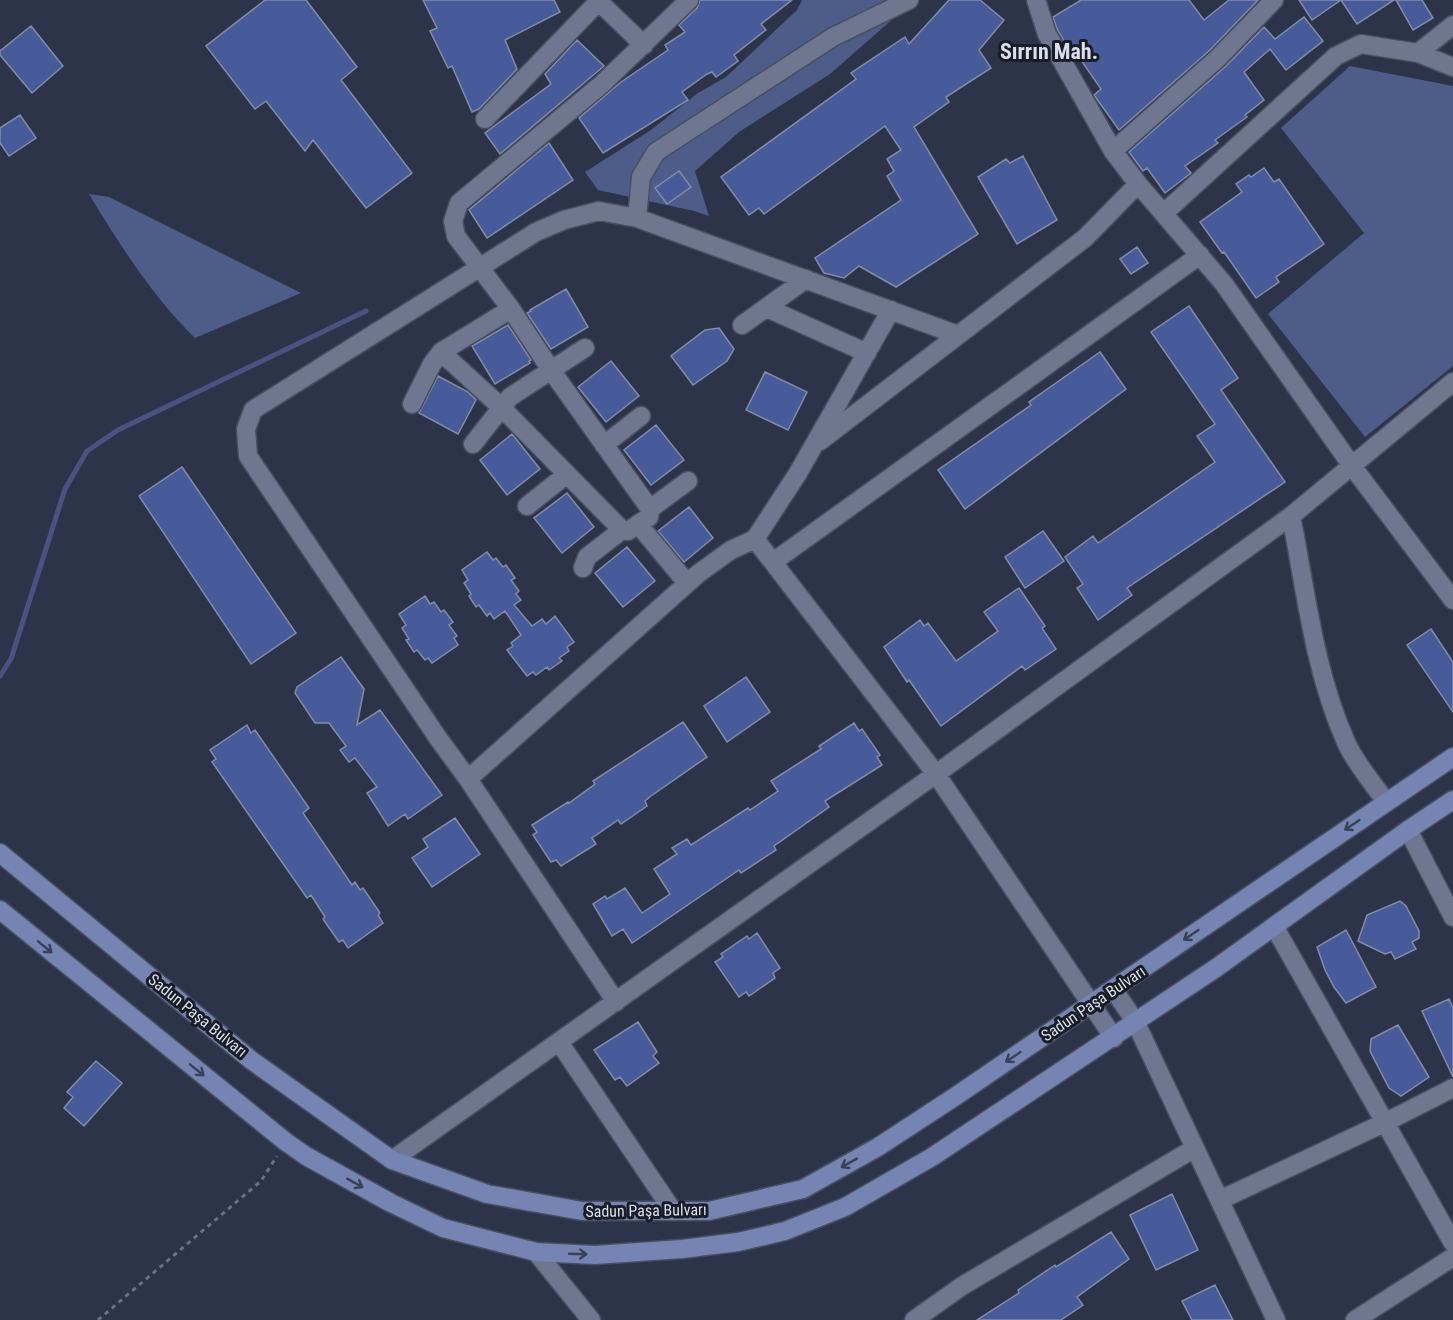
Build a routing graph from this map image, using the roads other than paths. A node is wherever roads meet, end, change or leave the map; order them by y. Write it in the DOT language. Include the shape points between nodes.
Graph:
graph roads {
  1 [pos="689,0"];
  2 [pos="909,0"];
  3 [pos="1036,0"];
  4 [pos="1274,0"];
  5 [pos="598,1"];
  6 [pos="1453,26"];
  7 [pos="645,45"];
  8 [pos="1418,53"];
  9 [pos="1453,66"];
  10 [pos="485,119"];
  11 [pos="1113,151"];
  12 [pos="1138,184"];
  13 [pos="1164,213"];
  14 [pos="637,218"];
  15 [pos="1200,255"];
  16 [pos="480,268"];
  17 [pos="806,279"];
  18 [pos="767,308"];
  19 [pos="512,309"];
  20 [pos="891,310"];
  21 [pos="742,325"];
  22 [pos="958,335"];
  23 [pos="585,348"];
  24 [pos="441,352"];
  25 [pos="867,353"];
  26 [pos="551,370"];
  27 [pos="1453,382"];
  28 [pos="412,404"];
  29 [pos="502,408"];
  30 [pos="641,416"];
  31 [pos="473,444"];
  32 [pos="604,445"];
  33 [pos="814,446"];
  34 [pos="1352,466"];
  35 [pos="567,474"];
  36 [pos="688,481"];
  37 [pos="526,506"];
  38 [pos="650,509"];
  39 [pos="1291,516"];
  40 [pos="630,527"];
  41 [pos="755,539"];
  42 [pos="773,562"];
  43 [pos="583,568"];
  44 [pos="687,583"];
  45 [pos="1453,600"];
  46 [pos="1453,757"];
  47 [pos="936,774"];
  48 [pos="468,779"];
  49 [pos="1453,800"];
  50 [pos="1386,802"];
  51 [pos="1408,830"];
  52 [pos="0,853"];
  53 [pos="0,910"];
  54 [pos="1452,913"];
  55 [pos="1274,926"];
  56 [pos="1113,989"];
  57 [pos="615,1002"];
  58 [pos="1092,1003"];
  59 [pos="1135,1022"];
  60 [pos="1114,1038"];
  61 [pos="559,1042"];
  62 [pos="1453,1088"];
  63 [pos="1386,1122"];
  64 [pos="1195,1148"];
  65 [pos="392,1160"];
  66 [pos="1220,1200"];
  67 [pos="673,1211"];
  68 [pos="1453,1243"];
  69 [pos="536,1252"];
  70 [pos="1453,1257"];
  71 [pos="939,1313"];
  72 [pos="591,1320"];
  73 [pos="914,1320"];
  74 [pos="1276,1320"];
  75 [pos="1355,1320"];
  1 -- 7 [label="street"];
  2 -- 14 [label="street" via="833,37 656,152 640,177"];
  3 -- 11 [label="street" via="1047,34"];
  4 -- 11 [label="street" via="1218,58"];
  5 -- 7 [label="street"];
  5 -- 10 [label="street"];
  6 -- 8 [label="street"];
  7 -- 16 [label="street" via="459,203 453,221 456,236"];
  8 -- 9 [label="street"];
  8 -- 13 [label="street" via="1361,44 1336,56"];
  11 -- 12 [label="street"];
  12 -- 13 [label="street"];
  12 -- 22 [label="street" via="1084,238"];
  13 -- 15 [label="street"];
  14 -- 16 [label="street" via="599,212 564,220 536,232"];
  14 -- 17 [label="street"];
  15 -- 34 [label="street"];
  15 -- 42 [label="street"];
  16 -- 19 [label="street"];
  16 -- 48 [label="street" via="253,410 246,429 248,456"];
  17 -- 18 [label="street"];
  17 -- 20 [label="street"];
  18 -- 21 [label="street"];
  18 -- 25 [label="street"];
  19 -- 24 [label="street"];
  19 -- 26 [label="street"];
  20 -- 22 [label="street"];
  20 -- 25 [label="street"];
  22 -- 33 [label="street"];
  23 -- 26 [label="street"];
  24 -- 28 [label="street"];
  24 -- 29 [label="street"];
  25 -- 33 [label="street"];
  26 -- 29 [label="street" via="510,397"];
  26 -- 32 [label="street"];
  27 -- 34 [label="street"];
  29 -- 31 [label="street"];
  29 -- 35 [label="street"];
  30 -- 32 [label="street"];
  32 -- 38 [label="street"];
  33 -- 41 [label="street"];
  34 -- 39 [label="street"];
  34 -- 45 [label="street"];
  35 -- 37 [label="street"];
  35 -- 40 [label="street"];
  36 -- 38 [label="street"];
  38 -- 40 [label="street" via="649,517"];
  39 -- 47 [label="street"];
  39 -- 50 [label="street" via="1326,691 1346,743"];
  40 -- 43 [label="street" via="587,557"];
  40 -- 44 [label="street"];
  41 -- 42 [label="street"];
  41 -- 44 [label="street" via="731,550"];
  42 -- 47 [label="street"];
  44 -- 48 [label="street"];
  46 -- 50 [label="main road, Sadun Paşa Bulvarı"];
  47 -- 57 [label="street"];
  47 -- 58 [label="street"];
  48 -- 57 [label="street"];
  49 -- 51 [label="main road"];
  50 -- 56 [label="main road, Sadun Paşa Bulvarı, one-way"];
  51 -- 54 [label="street"];
  51 -- 55 [label="main road"];
  52 -- 65 [label="main road, Sadun Paşa Bulvarı" via="251,1060"];
  53 -- 69 [label="main road, one-way" via="306,1156 443,1228"];
  55 -- 59 [label="main road"];
  55 -- 63 [label="street"];
  56 -- 58 [label="main road, Sadun Paşa Bulvarı"];
  56 -- 59 [label="street"];
  57 -- 61 [label="street"];
  58 -- 60 [label="street"];
  58 -- 67 [label="main road, Sadun Paşa Bulvarı, one-way" via="878,1147 803,1189 709,1210"];
  59 -- 60 [label="main road"];
  59 -- 64 [label="street"];
  69 -- 60 [label="main road, one-way" via="595,1255 682,1250 785,1231 845,1207 932,1157"];
  61 -- 65 [label="street"];
  61 -- 67 [label="street"];
  62 -- 63 [label="street"];
  63 -- 66 [label="street"];
  63 -- 68 [label="street"];
  64 -- 66 [label="street"];
  64 -- 71 [label="street" via="962,1286"];
  65 -- 67 [label="main road, Sadun Paşa Bulvarı" via="486,1194 582,1211"];
  66 -- 74 [label="street"];
  69 -- 72 [label="street"];
  70 -- 75 [label="street"];
  71 -- 73 [label="street"];
}
